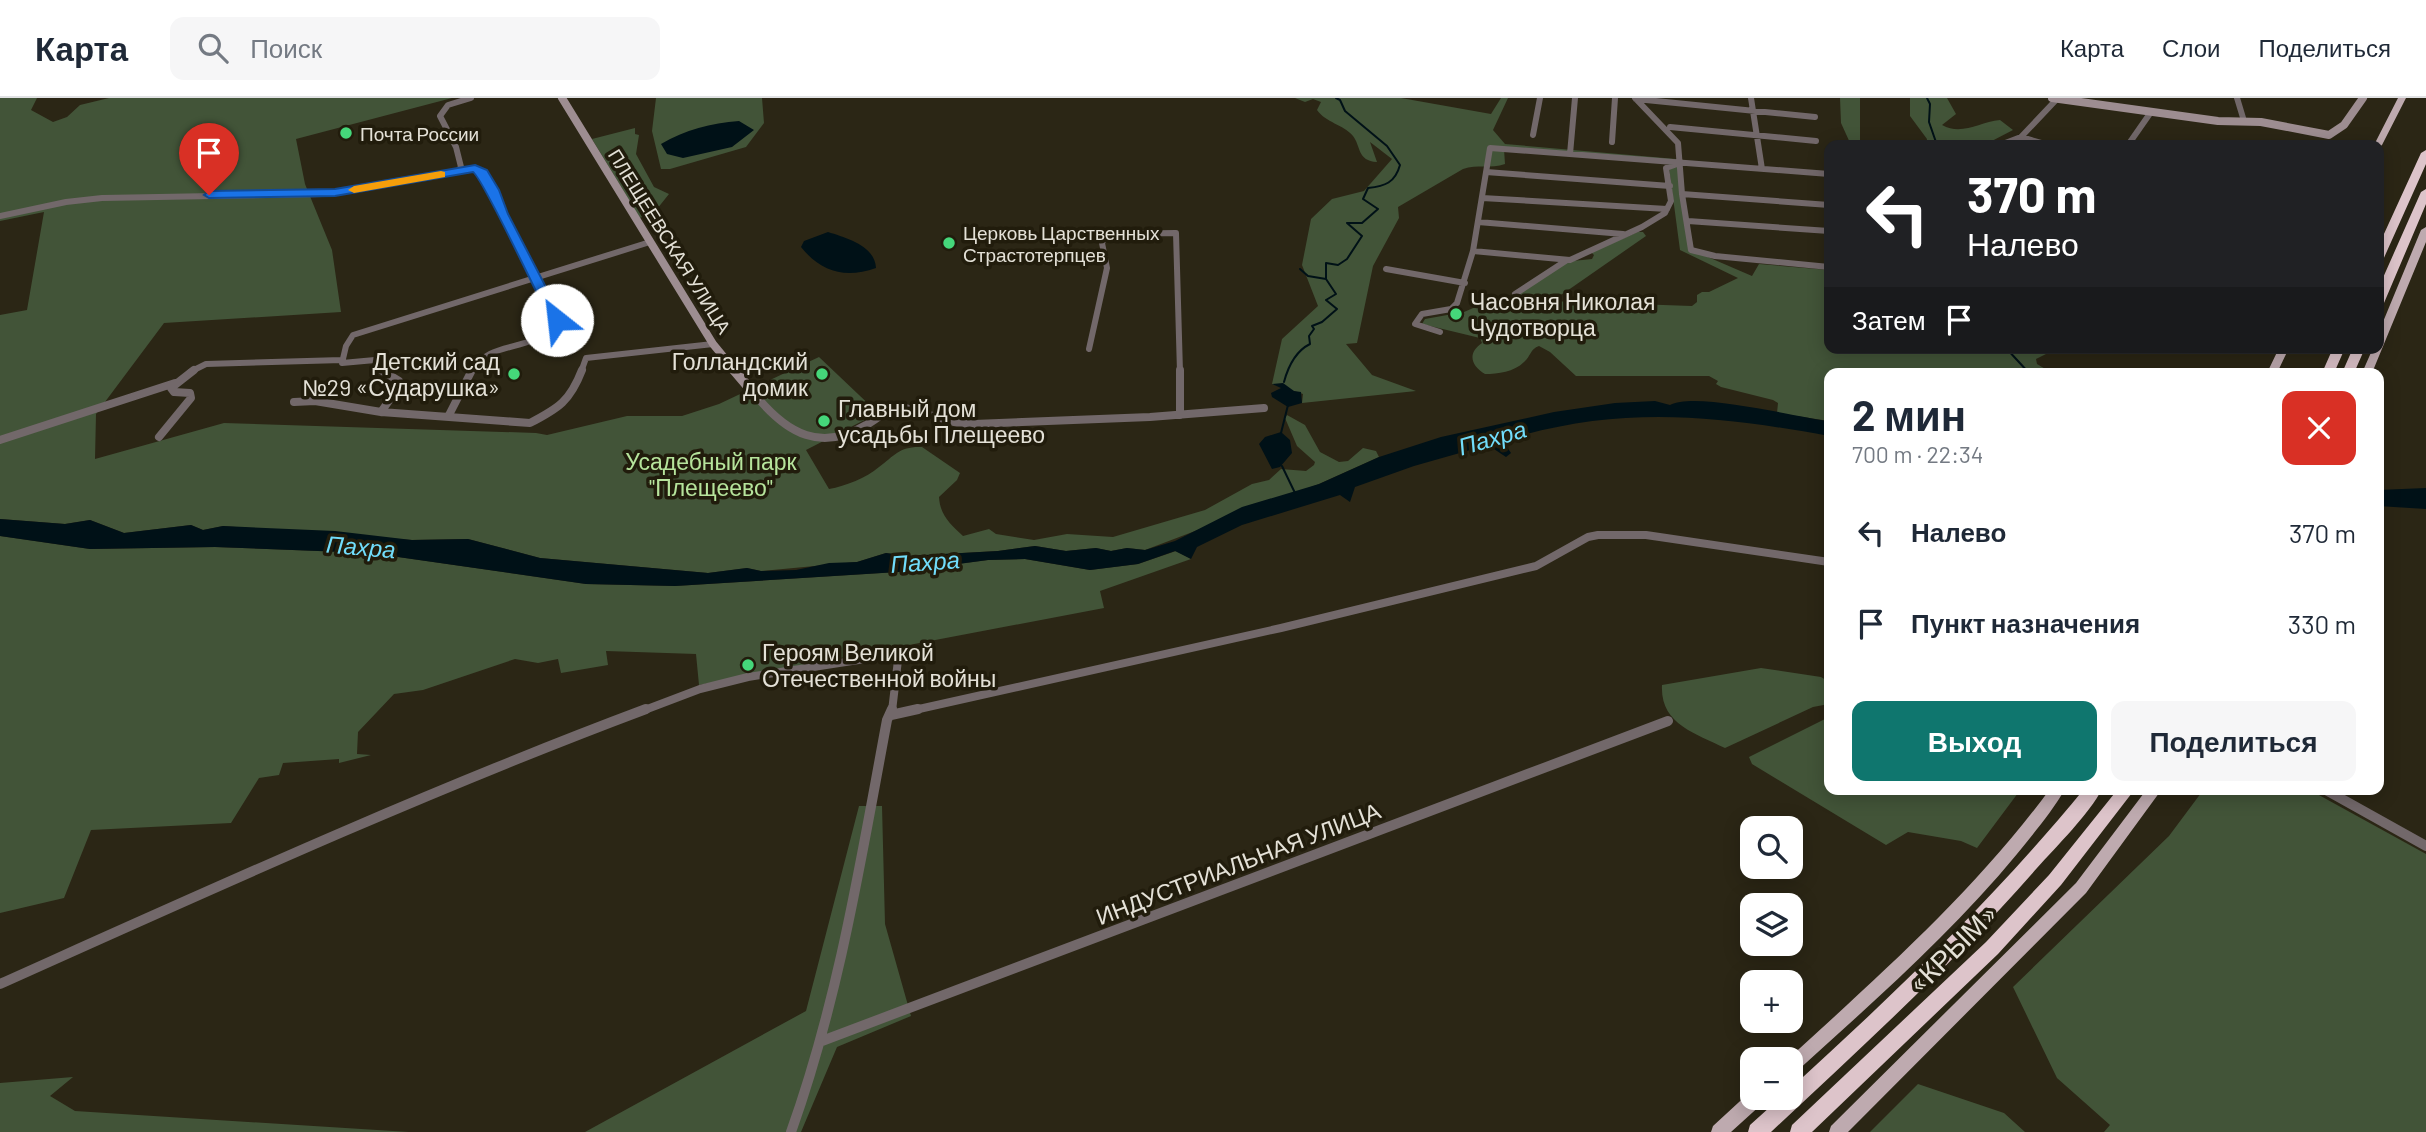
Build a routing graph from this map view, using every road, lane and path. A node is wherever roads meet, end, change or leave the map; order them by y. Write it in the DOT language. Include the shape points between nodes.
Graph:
graph roads {
  1 [pos="471,98"];
  2 [pos="562,98"];
  3 [pos="1540,98"];
  4 [pos="1575,98"];
  5 [pos="1615,98"];
  6 [pos="1635,98"];
  7 [pos="1751,98"];
  8 [pos="2237,98"];
  9 [pos="2363,98"];
  10 [pos="2402,98"];
  11 [pos="2054,99"];
  12 [pos="1753,111"];
  13 [pos="2151,113"];
  14 [pos="1815,117"];
  15 [pos="2244,121"];
  16 [pos="1671,127"];
  17 [pos="1757,134"];
  18 [pos="1534,135"];
  19 [pos="2021,136"];
  20 [pos="2012,140"];
  21 [pos="2033,140"];
  22 [pos="2132,140"];
  23 [pos="2381,140"];
  24 [pos="1816,141"];
  25 [pos="1612,142"];
  26 [pos="2426,153"];
  27 [pos="1570,154"];
  28 [pos="1680,163"];
  29 [pos="1762,169"];
  30 [pos="458,171"];
  31 [pos="1486,172"];
  32 [pos="1824,174"];
  33 [pos="1670,187"];
  34 [pos="2426,192"];
  35 [pos="1682,194"];
  36 [pos="1482,198"];
  37 [pos="1824,205"];
  38 [pos="1667,209"];
  39 [pos="0,216"];
  40 [pos="1688,221"];
  41 [pos="1478,222"];
  42 [pos="2426,230"];
  43 [pos="1824,231"];
  44 [pos="1626,234"];
  45 [pos="650,242"];
  46 [pos="2384,247"];
  47 [pos="1473,251"];
  48 [pos="1567,260"];
  49 [pos="1824,267"];
  50 [pos="1386,269"];
  51 [pos="534,278"];
  52 [pos="1465,283"];
  53 [pos="2384,289"];
  54 [pos="1515,294"];
  55 [pos="1440,332"];
  56 [pos="2384,332"];
  57 [pos="713,344"];
  58 [pos="1089,349"];
  59 [pos="342,360"];
  60 [pos="175,383"];
  61 [pos="757,397"];
  62 [pos="294,402"];
  63 [pos="1264,408"];
  64 [pos="382,412"];
  65 [pos="449,415"];
  66 [pos="1180,415"];
  67 [pos="159,437"];
  68 [pos="0,440"];
  69 [pos="1824,561"];
  70 [pos="891,715"];
  71 [pos="1668,722"];
  72 [pos="2053,795"];
  73 [pos="2089,795"];
  74 [pos="2122,795"];
  75 [pos="2151,795"];
  76 [pos="2335,795"];
  77 [pos="2426,846"];
  78 [pos="0,984"];
  79 [pos="822,1041"];
  80 [pos="1803,1055"];
  81 [pos="1743,1110"];
  82 [pos="1845,1128"];
  83 [pos="791,1132"];
  84 [pos="1719,1132"];
  85 [pos="1757,1132"];
  86 [pos="1799,1132"];
  1 -- 30 [label="street" via="448,105 440,116 460,156"];
  2 -- 45 [label="street, ПЛЕЩЕЕВСКАЯ УЛИЦА"];
  3 -- 18 [label="street"];
  4 -- 27 [label="street"];
  5 -- 25 [label="street"];
  6 -- 12 [label="street"];
  6 -- 28 [label="street" via="1678,143"];
  7 -- 12 [label="street"];
  8 -- 15 [label="street"];
  9 -- 15 [label="street" via="2334,134"];
  10 -- 23 [label="main road"];
  11 -- 13 [label="street"];
  11 -- 19 [label="street"];
  12 -- 14 [label="street"];
  12 -- 17 [label="street"];
  13 -- 15 [label="street"];
  13 -- 22 [label="street"];
  16 -- 17 [label="street"];
  17 -- 24 [label="street"];
  17 -- 29 [label="street"];
  19 -- 20 [label="street"];
  19 -- 21 [label="street"];
  26 -- 46 [label="highway"];
  27 -- 28 [label="street"];
  27 -- 31 [label="street" via="1490,148"];
  28 -- 29 [label="street"];
  28 -- 33 [label="street" via="1666,168"];
  28 -- 35 [label="street"];
  29 -- 32 [label="street"];
  30 -- 39 [label="street" via="335,193 102,198"];
  30 -- 51 [label="street" via="483,173"];
  31 -- 33 [label="street"];
  31 -- 36 [label="street"];
  33 -- 38 [label="street"];
  34 -- 53 [label="highway"];
  35 -- 37 [label="street"];
  35 -- 40 [label="street"];
  36 -- 38 [label="street"];
  36 -- 41 [label="street"];
  38 -- 44 [label="street"];
  40 -- 43 [label="street"];
  40 -- 49 [label="street" via="1691,250"];
  41 -- 44 [label="street"];
  41 -- 47 [label="street"];
  42 -- 56 [label="main road"];
  44 -- 48 [label="street"];
  45 -- 51 [label="street"];
  45 -- 57 [label="street, ПЛЕЩЕЕВСКАЯ УЛИЦА"];
  47 -- 48 [label="street"];
  47 -- 52 [label="street"];
  48 -- 54 [label="street"];
  50 -- 52 [label="street"];
  51 -- 59 [label="street" via="356,333"];
  51 -- 65 [label="street" via="557,320 537,339 479,359"];
  52 -- 55 [label="street" via="1456,306 1422,314 1415,324"];
  57 -- 61 [label="street, ПЛЕЩЕЕВСКАЯ УЛИЦА"];
  57 -- 65 [label="street" via="586,358 573,393 530,423"];
  58 -- 66 [label="street" via="1107,268 1102,243 1106,234 1178,234"];
  59 -- 60 [label="street" via="206,365"];
  59 -- 64 [label="street" via="352,364 375,360 377,367 399,382"];
  60 -- 67 [label="street" via="174,392 190,393 191,398"];
  60 -- 68 [label="street"];
  61 -- 66 [label="street" via="775,418 821,439 835,440 899,406 974,424"];
  62 -- 64 [label="street"];
  63 -- 66 [label="street"];
  64 -- 65 [label="street"];
  69 -- 70 [label="street" via="1646,535 1598,535 1536,566"];
  70 -- 78 [label="street" via="898,670 898,660 891,655 700,689 248,873"];
  70 -- 79 [label="street"];
  71 -- 79 [label="street, ИНДУСТРИАЛЬНАЯ УЛИЦА"];
  72 -- 80 [label="main road" via="2004,860 1933,936"];
  73 -- 85 [label="highway, «КРЫМ»" via="2051,844 1970,931"];
  74 -- 86 [label="highway, «КРЫМ»" via="2055,880 1992,948"];
  75 -- 82 [label="main road" via="2081,888"];
  76 -- 77 [label="street"];
  79 -- 83 [label="street"];
  81 -- 84 [label="main road"];
}
